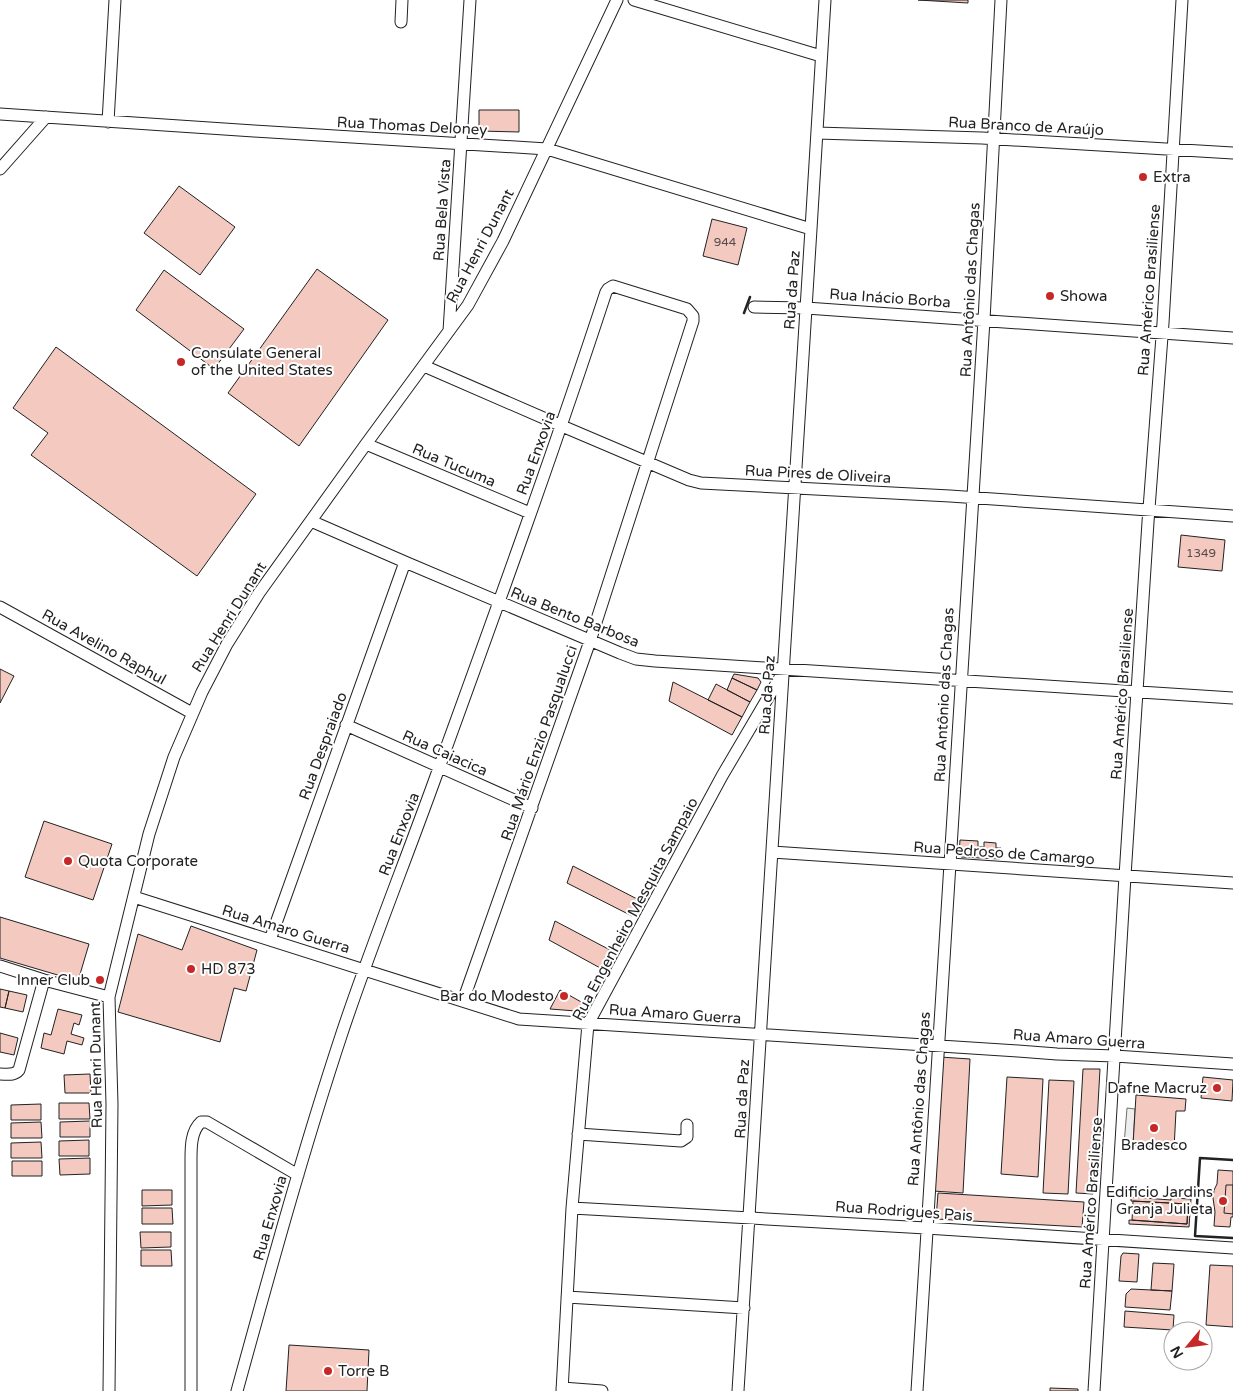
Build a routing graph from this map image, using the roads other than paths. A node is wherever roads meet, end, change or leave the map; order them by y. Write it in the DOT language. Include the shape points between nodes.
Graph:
graph roads {
  1 [pos="116,0"];
  2 [pos="402,0"];
  3 [pos="470,0"];
  4 [pos="617,0"];
  5 [pos="634,0"];
  6 [pos="824,0"];
  7 [pos="1001,0"];
  8 [pos="1182,0"];
  9 [pos="401,22"];
  10 [pos="821,56"];
  11 [pos="0,114"];
  12 [pos="46,117"];
  13 [pos="108,122"];
  14 [pos="817,133"];
  15 [pos="994,139"];
  16 [pos="461,144"];
  17 [pos="547,149"];
  18 [pos="1173,149"];
  19 [pos="1233,153"];
  20 [pos="0,169"];
  21 [pos="811,229"];
  22 [pos="606,292"];
  23 [pos="754,306"];
  24 [pos="806,308"];
  25 [pos="984,320"];
  26 [pos="449,332"];
  27 [pos="1162,333"];
  28 [pos="1233,338"];
  29 [pos="424,366"];
  30 [pos="562,426"];
  31 [pos="366,444"];
  32 [pos="647,462"];
  33 [pos="795,487"];
  34 [pos="972,498"];
  35 [pos="1149,509"];
  36 [pos="530,513"];
  37 [pos="1233,516"];
  38 [pos="311,521"];
  39 [pos="405,562"];
  40 [pos="499,602"];
  41 [pos="0,607"];
  42 [pos="590,641"];
  43 [pos="784,670"];
  44 [pos="960,681"];
  45 [pos="1138,692"];
  46 [pos="1233,698"];
  47 [pos="192,713"];
  48 [pos="346,725"];
  49 [pos="440,767"];
  50 [pos="532,808"];
  51 [pos="772,852"];
  52 [pos="949,864"];
  53 [pos="1125,876"];
  54 [pos="1233,883"];
  55 [pos="134,897"];
  56 [pos="270,940"];
  57 [pos="0,966"];
  58 [pos="364,970"];
  59 [pos="44,980"];
  60 [pos="109,997"];
  61 [pos="463,1002"];
  62 [pos="588,1024"];
  63 [pos="761,1034"];
  64 [pos="938,1046"];
  65 [pos="1115,1056"];
  66 [pos="1233,1064"];
  67 [pos="0,1074"];
  68 [pos="687,1125"];
  69 [pos="578,1134"];
  70 [pos="298,1175"];
  71 [pos="572,1208"];
  72 [pos="750,1217"];
  73 [pos="926,1228"];
  74 [pos="1103,1240"];
  75 [pos="1233,1248"];
  76 [pos="567,1297"];
  77 [pos="744,1308"];
  78 [pos="562,1390"];
  79 [pos="109,1391"];
  80 [pos="190,1391"];
  81 [pos="237,1391"];
  82 [pos="602,1391"];
  83 [pos="738,1391"];
  84 [pos="917,1391"];
  85 [pos="1094,1391"];
  1 -- 13 [label="street"];
  2 -- 9 [label="street"];
  3 -- 16 [label="street, Rua Bela Vista"];
  4 -- 17 [label="street, Rua Henri Dunant"];
  5 -- 10 [label="street"];
  6 -- 10 [label="street, Rua da Paz"];
  7 -- 15 [label="street, Rua Antônio das Chagas"];
  8 -- 18 [label="street, Rua Américo Brasiliense"];
  10 -- 14 [label="street, Rua da Paz"];
  11 -- 12 [label="street, Rua Thomas Deloney"];
  12 -- 13 [label="street, Rua Thomas Deloney"];
  12 -- 20 [label="street"];
  13 -- 16 [label="street, Rua Thomas Deloney"];
  14 -- 15 [label="street, Rua Branco de Araújo"];
  14 -- 21 [label="street, Rua da Paz"];
  15 -- 18 [label="street, Rua Branco de Araújo"];
  15 -- 25 [label="street, Rua Antônio das Chagas"];
  16 -- 17 [label="street, Rua Thomas Deloney"];
  16 -- 26 [label="street, Rua Bela Vista"];
  17 -- 21 [label="street, Rua Thomas Deloney"];
  17 -- 26 [label="street, Rua Henri Dunant" via="503,240 468,305"];
  18 -- 19 [label="street, Rua Branco de Araújo"];
  18 -- 27 [label="street, Rua Américo Brasiliense"];
  21 -- 24 [label="street, Rua da Paz"];
  22 -- 30 [label="street, Rua Enxovia"];
  22 -- 32 [label="street, Rua Mário Enzio Pasqualucci" via="613,286 687,309 693,316"];
  23 -- 24 [label="street, Rua Inácio Borba"];
  24 -- 25 [label="street, Rua Inácio Borba"];
  24 -- 33 [label="street, Rua da Paz"];
  25 -- 27 [label="street, Rua Inácio Borba"];
  25 -- 34 [label="street, Rua Antônio das Chagas"];
  26 -- 29 [label="street, Rua Henri Dunant"];
  27 -- 28 [label="street, Rua Inácio Borba"];
  27 -- 35 [label="street, Rua Américo Brasiliense"];
  29 -- 30 [label="street, Rua Pires de Oliveira"];
  29 -- 31 [label="street, Rua Henri Dunant"];
  30 -- 32 [label="street, Rua Pires de Oliveira"];
  30 -- 36 [label="street, Rua Enxovia"];
  31 -- 36 [label="street, Rua Tucuma"];
  31 -- 38 [label="street, Rua Henri Dunant"];
  32 -- 33 [label="street, Rua Pires de Oliveira" via="701,483"];
  32 -- 42 [label="street, Rua Mário Enzio Pasqualucci"];
  33 -- 34 [label="street, Rua Pires de Oliveira"];
  33 -- 43 [label="street, Rua da Paz"];
  34 -- 35 [label="street, Rua Pires de Oliveira"];
  34 -- 44 [label="street, Rua Antônio das Chagas"];
  35 -- 37 [label="street, Rua Pires de Oliveira"];
  35 -- 45 [label="street, Rua Américo Brasiliense"];
  36 -- 40 [label="street, Rua Enxovia"];
  38 -- 39 [label="street, Rua Bento Barbosa"];
  38 -- 47 [label="street, Rua Henri Dunant" via="227,644"];
  39 -- 40 [label="street, Rua Bento Barbosa"];
  39 -- 48 [label="street, Rua Despraiado"];
  40 -- 42 [label="street, Rua Bento Barbosa"];
  40 -- 49 [label="street, Rua Enxovia"];
  41 -- 47 [label="street, Rua Avelino Raphul"];
  42 -- 43 [label="street, Rua Bento Barbosa" via="636,659"];
  42 -- 50 [label="street, Rua Mário Enzio Pasqualucci"];
  43 -- 44 [label="street, Rua Bento Barbosa"];
  43 -- 51 [label="street, Rua da Paz"];
  43 -- 62 [label="street, Rua Engenheiro Mesquita Sampaio" via="722,776"];
  44 -- 45 [label="street, Rua Bento Barbosa"];
  44 -- 52 [label="street, Rua Antônio das Chagas"];
  45 -- 46 [label="street, Rua Bento Barbosa"];
  45 -- 53 [label="street, Rua Américo Brasiliense"];
  47 -- 55 [label="street, Rua Henri Dunant" via="149,834"];
  48 -- 49 [label="street, Rua Caiacica"];
  48 -- 56 [label="street, Rua Despraiado"];
  49 -- 50 [label="street, Rua Caiacica"];
  49 -- 58 [label="street, Rua Enxovia"];
  50 -- 61 [label="street, Rua Mário Enzio Pasqualucci"];
  51 -- 52 [label="street, Rua Pedroso de Camargo"];
  51 -- 63 [label="street, Rua da Paz"];
  52 -- 53 [label="street, Rua Pedroso de Camargo"];
  52 -- 64 [label="street, Rua Antônio das Chagas"];
  53 -- 54 [label="street, Rua Pedroso de Camargo"];
  53 -- 65 [label="street, Rua Américo Brasiliense"];
  55 -- 56 [label="street, Rua Amaro Guerra"];
  55 -- 60 [label="street, Rua Henri Dunant"];
  56 -- 58 [label="street, Rua Amaro Guerra"];
  57 -- 59 [label="street"];
  58 -- 61 [label="street, Rua Amaro Guerra"];
  58 -- 70 [label="street, Rua Enxovia"];
  59 -- 60 [label="street"];
  59 -- 67 [label="street" via="19,1070"];
  60 -- 79 [label="street, Rua Henri Dunant" via="112,1104"];
  61 -- 62 [label="street, Rua Amaro Guerra" via="519,1019"];
  62 -- 63 [label="street, Rua Amaro Guerra"];
  62 -- 69 [label="street, Rua Engenheiro Mesquita Sampaio"];
  63 -- 64 [label="street, Rua Amaro Guerra"];
  63 -- 72 [label="street, Rua da Paz"];
  64 -- 65 [label="street, Rua Amaro Guerra"];
  64 -- 73 [label="street, Rua Antônio das Chagas"];
  65 -- 66 [label="street, Rua Amaro Guerra"];
  65 -- 74 [label="street, Rua Américo Brasiliense"];
  68 -- 69 [label="street" via="687,1137 681,1141"];
  69 -- 71 [label="street, Rua Engenheiro Mesquita Sampaio"];
  70 -- 80 [label="street" via="208,1122 201,1122 196,1128 191,1144"];
  70 -- 81 [label="street, Rua Enxovia"];
  71 -- 72 [label="street, Rua Rodrigues Pais"];
  71 -- 76 [label="street, Rua Engenheiro Mesquita Sampaio"];
  72 -- 73 [label="street, Rua Rodrigues Pais"];
  72 -- 77 [label="street, Rua da Paz"];
  73 -- 74 [label="street, Rua Rodrigues Pais"];
  73 -- 84 [label="street, Rua Antônio das Chagas"];
  74 -- 75 [label="street, Rua Rodrigues Pais"];
  74 -- 85 [label="street, Rua Américo Brasiliense"];
  76 -- 77 [label="street"];
  76 -- 78 [label="street, Rua Engenheiro Mesquita Sampaio"];
  77 -- 83 [label="street, Rua da Paz"];
  78 -- 82 [label="street"];
}
